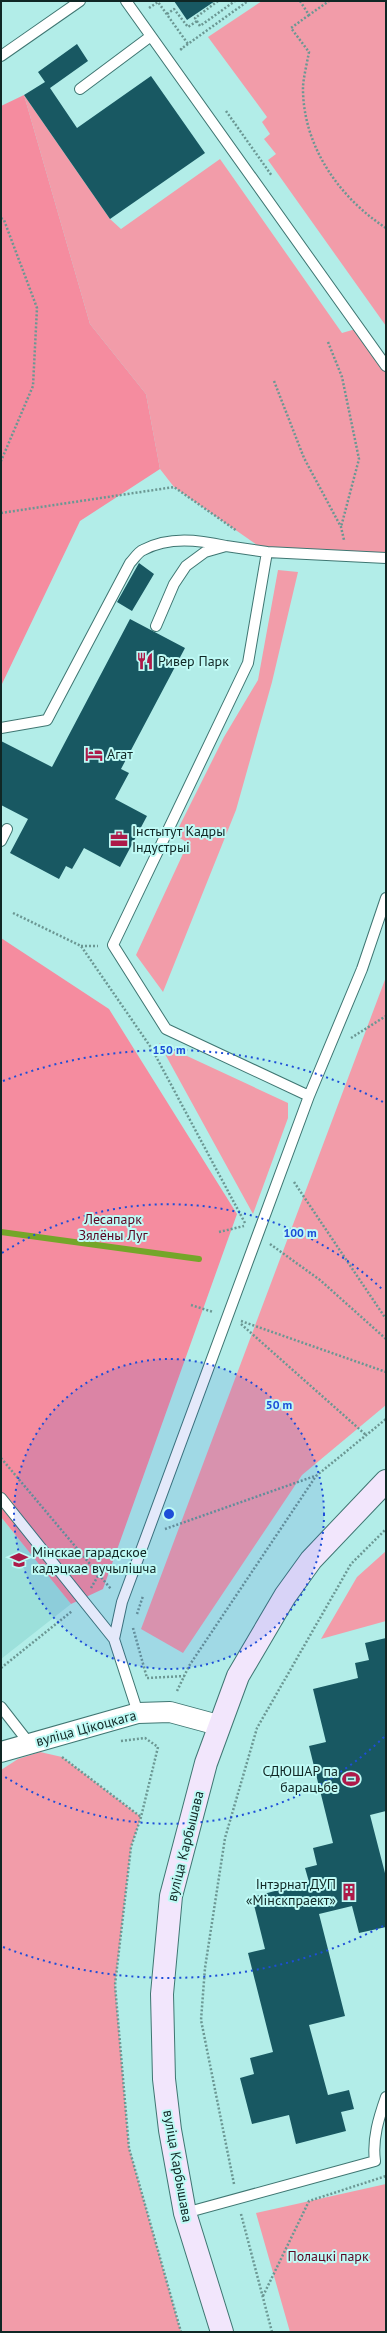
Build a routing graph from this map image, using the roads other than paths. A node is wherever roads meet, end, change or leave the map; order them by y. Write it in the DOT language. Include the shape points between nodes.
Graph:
graph roads {
  1 [pos="80,1"];
  2 [pos="126,1"];
  3 [pos="151,36"];
  4 [pos="1,56"];
  5 [pos="80,89"];
  6 [pos="386,366"];
  7 [pos="226,546"];
  8 [pos="267,552"];
  9 [pos="386,558"];
  10 [pos="156,626"];
  11 [pos="1,728"];
  12 [pos="7,829"];
  13 [pos="1,841"];
  14 [pos="386,898"];
  15 [pos="309,1096"];
  16 [pos="386,1481"];
  17 [pos="1,1498"];
  18 [pos="114,1639"];
  19 [pos="1,1707"];
  20 [pos="138,1713"];
  21 [pos="218,1725"];
  22 [pos="29,1743"];
  23 [pos="1,1752"];
  24 [pos="386,2097"];
  25 [pos="185,2213"];
  26 [pos="222,2332"];
  1 -- 4 [label="lane"];
  2 -- 3 [label="lane"];
  3 -- 5 [label="lane"];
  3 -- 6 [label="lane"];
  7 -- 8 [label="lane"];
  7 -- 10 [label="lane" via="205,552 186,566 174,584"];
  7 -- 11 [label="lane" via="194,540 166,542 142,550 130,563 47,720"];
  8 -- 9 [label="lane"];
  8 -- 15 [label="lane" via="248,663 113,945 166,1029"];
  12 -- 13 [label="lane"];
  14 -- 15 [label="lane" via="362,969"];
  15 -- 18 [label="lane" via="122,1602"];
  16 -- 21 [label="main road, вуліца Карбышава" via="311,1560 285,1596 238,1676"];
  17 -- 18 [label="lane"];
  18 -- 20 [label="lane"];
  19 -- 22 [label="lane"];
  20 -- 21 [label="street, вуліца Цікоцкага" via="170,1712"];
  20 -- 22 [label="street, вуліца Цікоцкага"];
  21 -- 25 [label="main road, вуліца Карбышава" via="170,1896 162,1994 164,2080"];
  22 -- 23 [label="street, вуліца Цікоцкага"];
  24 -- 25 [label="lane" via="379,2118 374,2149 375,2161"];
  25 -- 26 [label="main road, вуліца Карбышава"];
}
